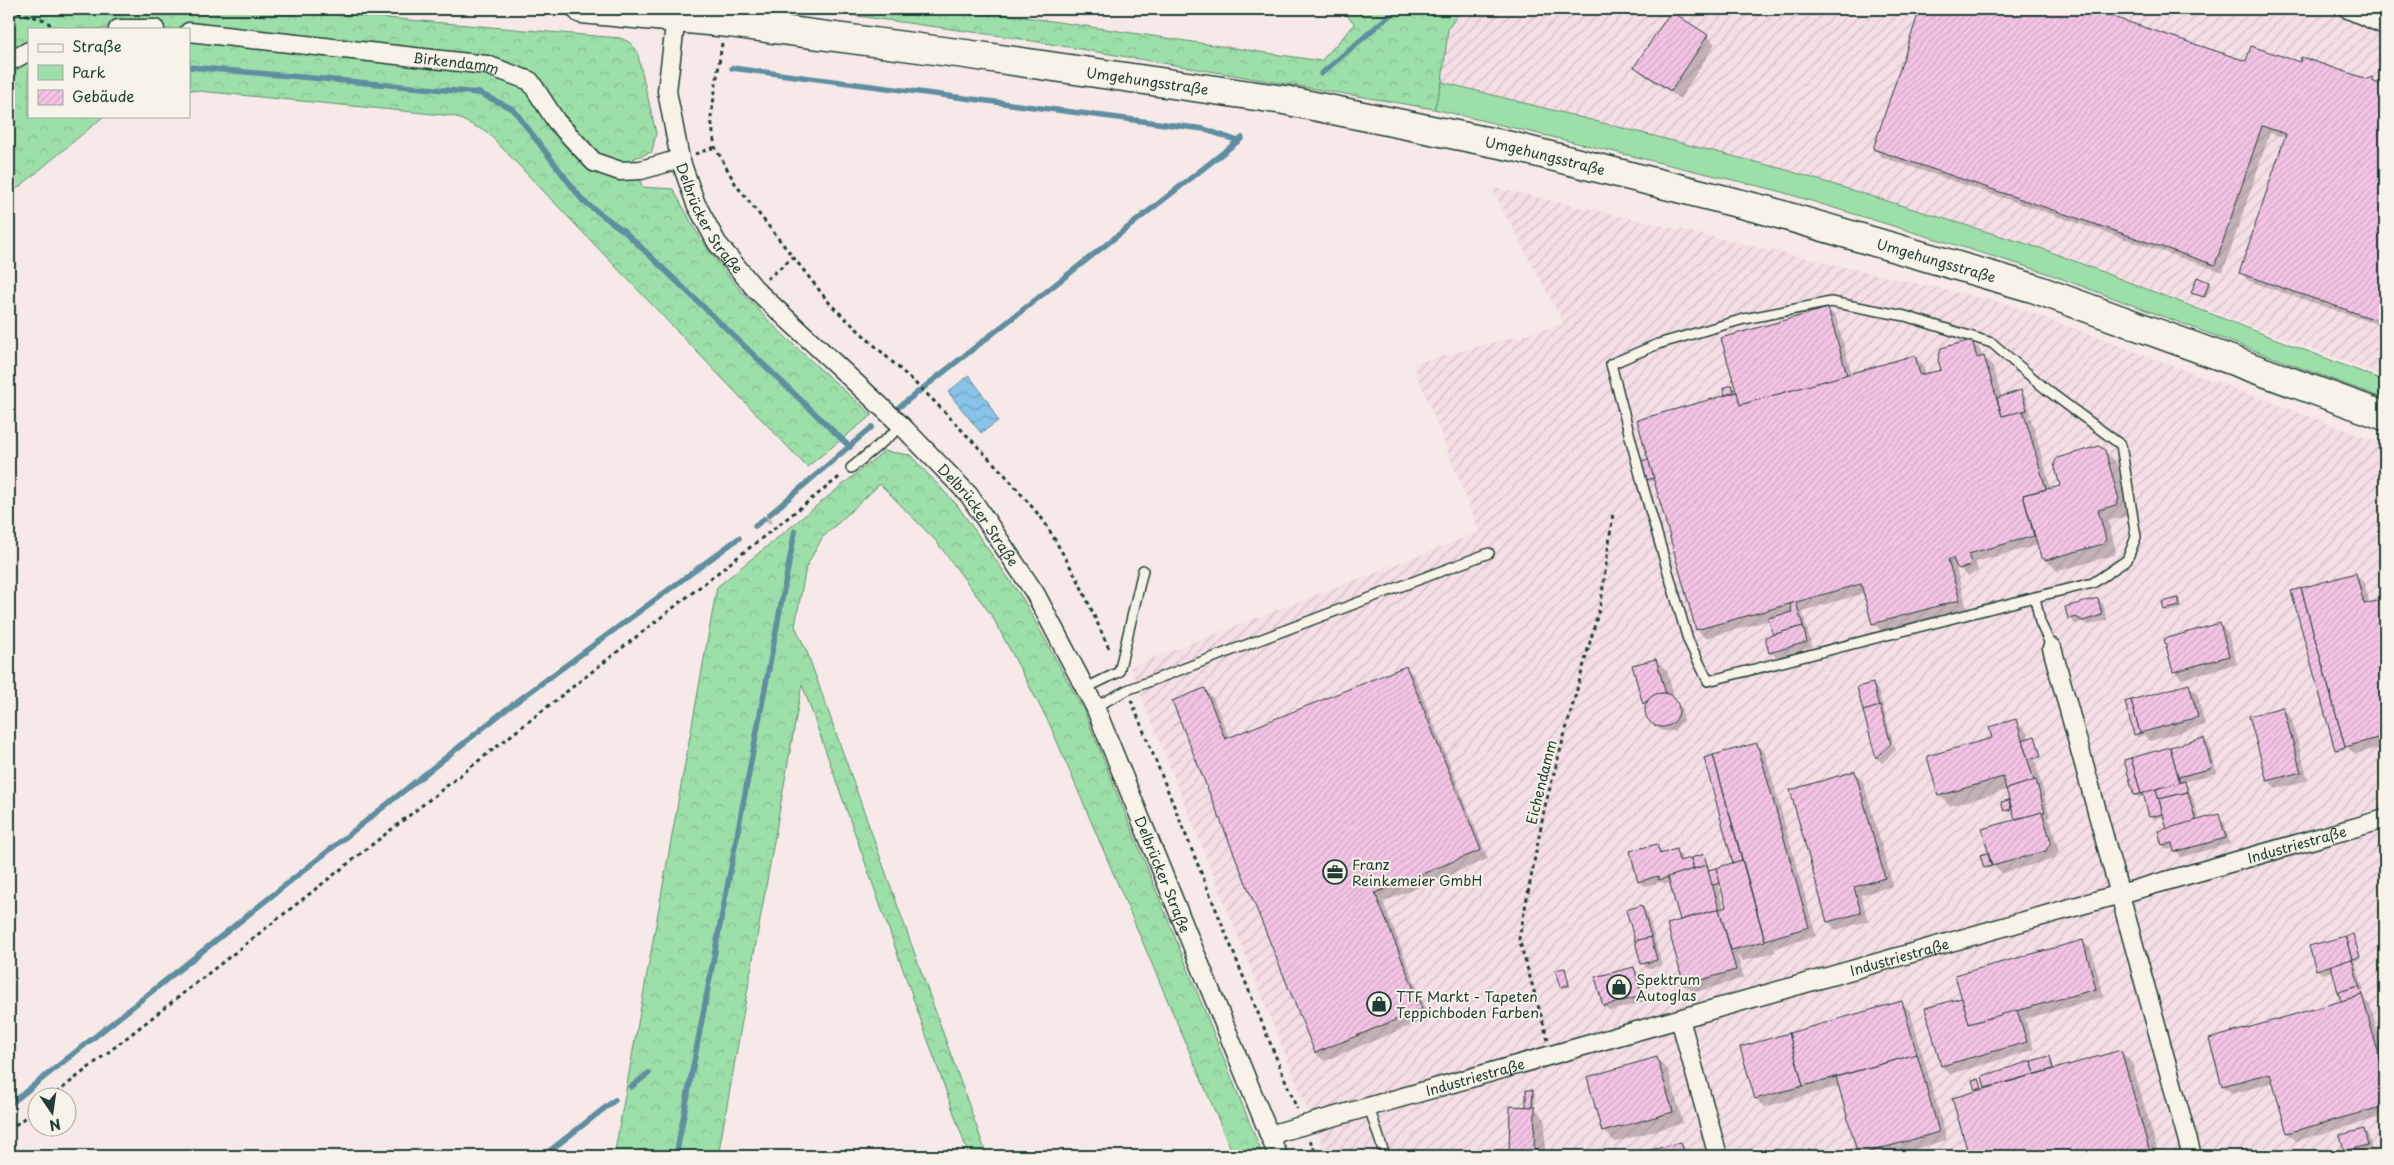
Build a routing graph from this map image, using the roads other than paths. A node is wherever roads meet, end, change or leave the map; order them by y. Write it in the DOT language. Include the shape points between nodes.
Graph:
graph roads {
  1 [pos="582,9"];
  2 [pos="2348,9"];
  3 [pos="677,13"];
  4 [pos="2385,25"];
  5 [pos="190,32"];
  6 [pos="28,52"];
  7 [pos="9,62"];
  8 [pos="680,159"];
  9 [pos="2385,416"];
  10 [pos="902,426"];
  11 [pos="851,468"];
  12 [pos="1489,553"];
  13 [pos="1143,570"];
  14 [pos="2035,597"];
  15 [pos="2052,648"];
  16 [pos="1086,688"];
  17 [pos="1095,706"];
  18 [pos="2385,820"];
  19 [pos="2120,894"];
  20 [pos="1680,1019"];
  21 [pos="1369,1107"];
  22 [pos="1269,1135"];
  23 [pos="1278,1156"];
  24 [pos="1385,1156"];
  25 [pos="1718,1156"];
  26 [pos="2192,1156"];
  1 -- 3 [label="main road"];
  2 -- 4 [label="street"];
  3 -- 8 [label="street, Delbrücker Straße" via="667,91"];
  3 -- 9 [label="main road, Umgehungsstraße" via="729,23 1284,100 1515,147 1765,210 2033,288"];
  5 -- 8 [label="street, Birkendamm" via="487,65 530,81 556,121 594,162 620,171 641,170"];
  6 -- 7 [label="street"];
  8 -- 10 [label="street, Delbrücker Straße" via="696,204 717,243 756,290"];
  10 -- 11 [label="lane"];
  10 -- 16 [label="street, Delbrücker Straße" via="969,495 1035,593"];
  12 -- 17 [label="lane" via="1127,690"];
  13 -- 16 [label="lane" via="1119,672"];
  14 -- 14 [label="lane" via="1708,681 1688,640 1611,364 1658,344 1744,319 1831,302 1905,316 1992,343 2047,390 2121,445 2136,537 2126,560 2093,583"];
  14 -- 15 [label="lane" via="2040,622"];
  15 -- 19 [label="street"];
  16 -- 17 [label="street, Delbrücker Straße"];
  17 -- 22 [label="street, Delbrücker Straße"];
  18 -- 19 [label="street, Industriestraße"];
  19 -- 20 [label="street, Industriestraße"];
  19 -- 26 [label="street"];
  20 -- 21 [label="street, Industriestraße"];
  20 -- 25 [label="street"];
  21 -- 22 [label="street, Industriestraße"];
  21 -- 24 [label="lane"];
  22 -- 23 [label="street, Delbrücker Straße"];
}
